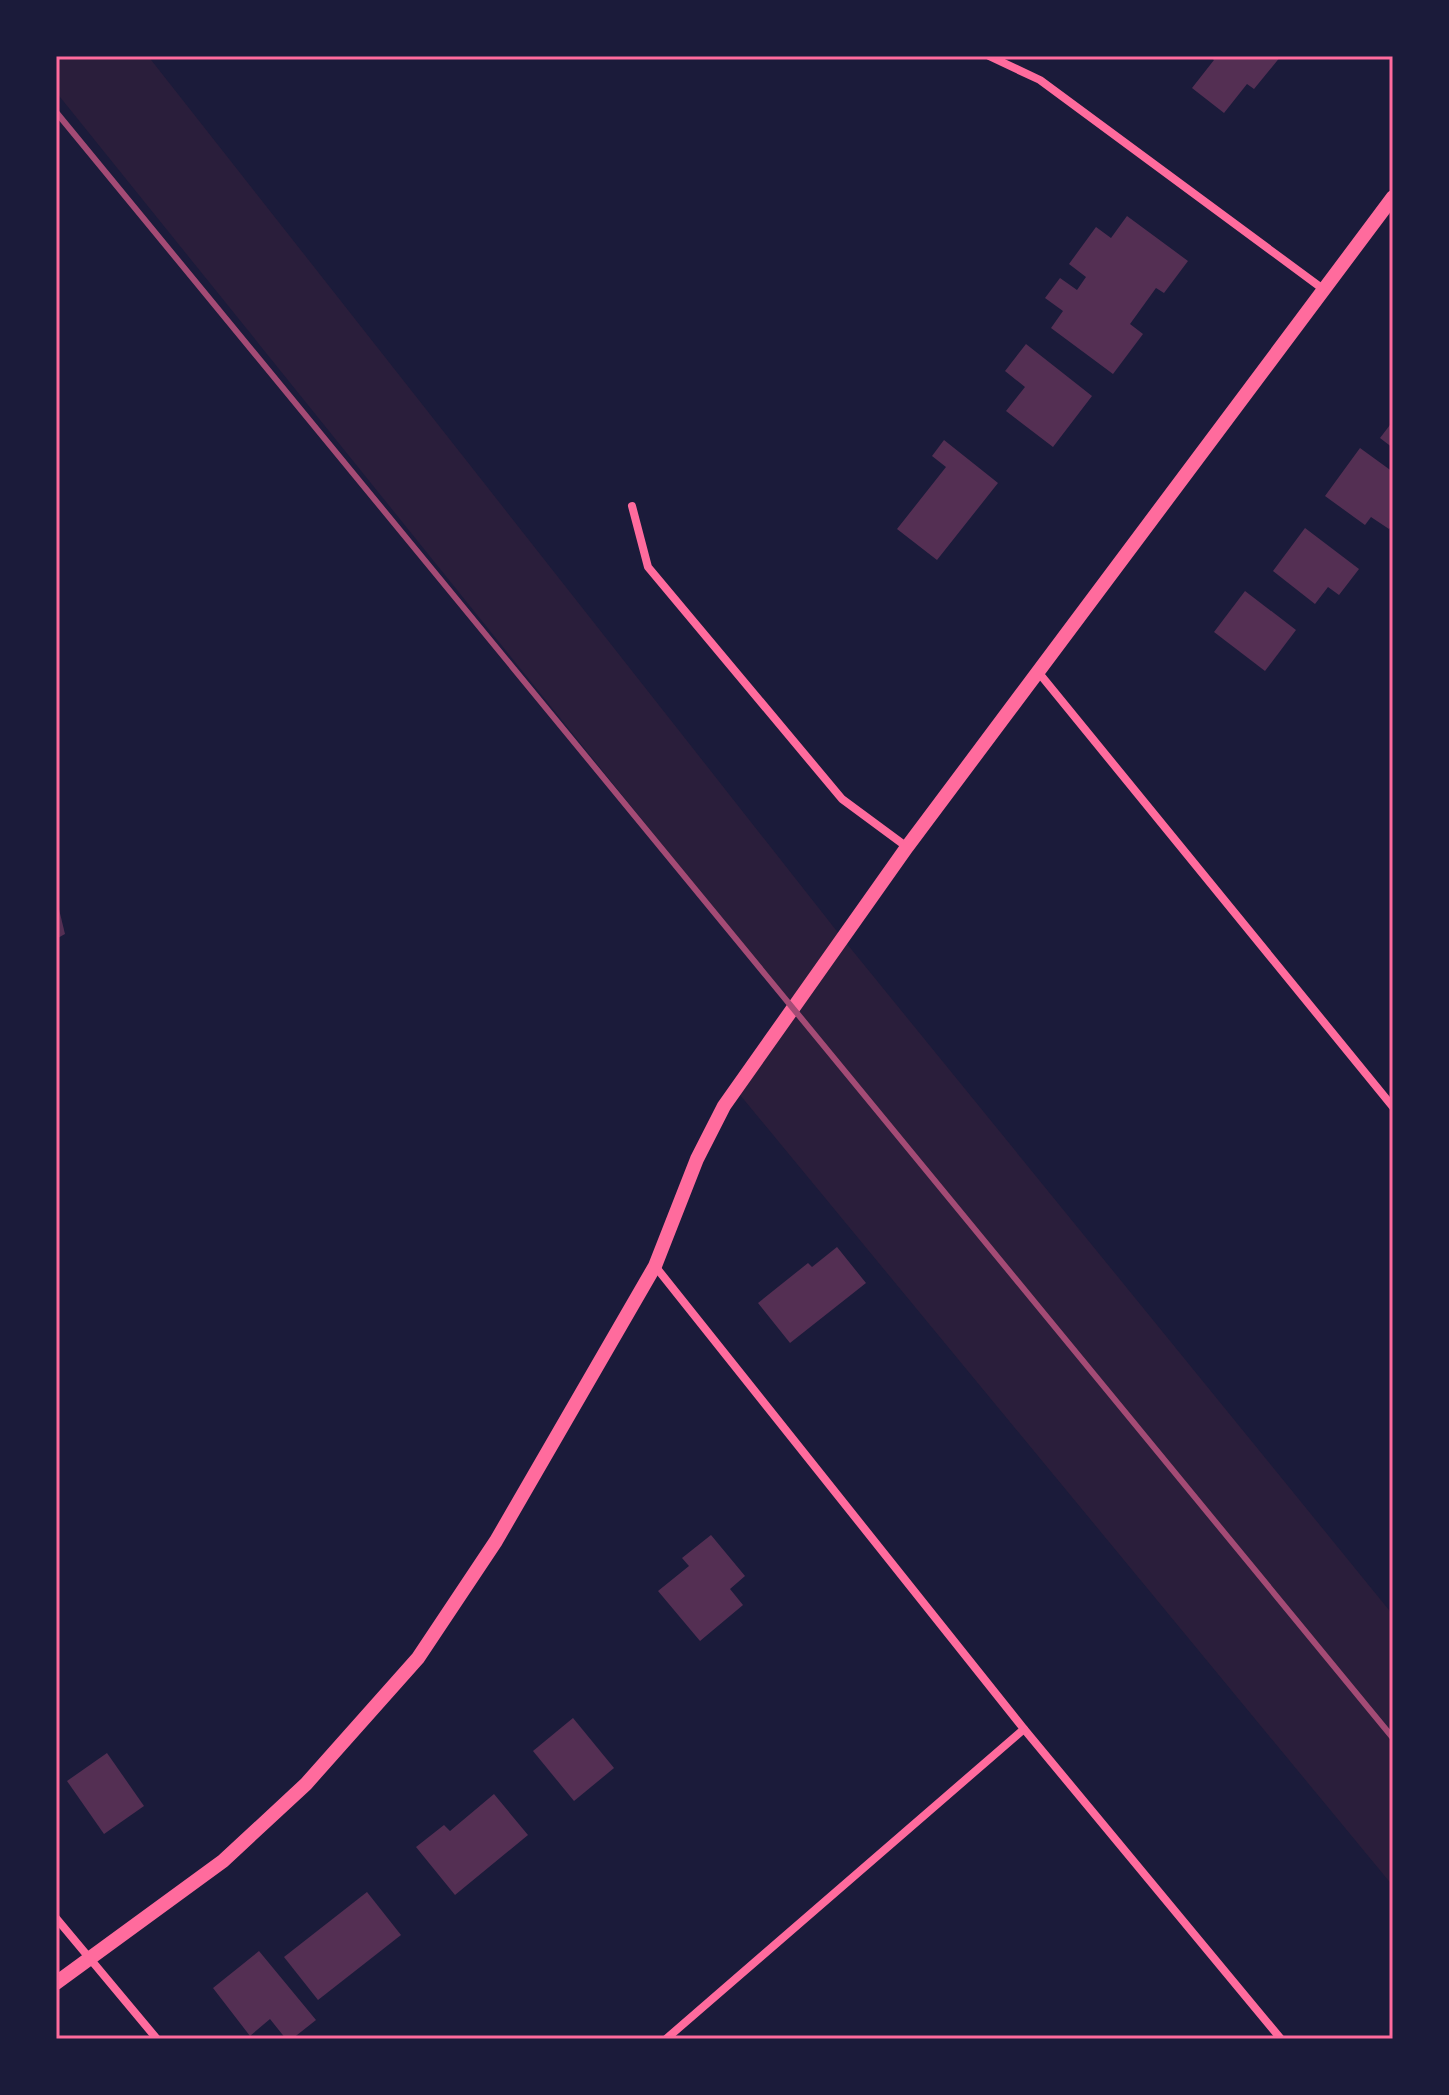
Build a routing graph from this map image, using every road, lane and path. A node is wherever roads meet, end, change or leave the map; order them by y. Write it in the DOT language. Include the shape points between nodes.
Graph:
graph roads {
  1 [pos="989,56"];
  2 [pos="1393,197"];
  3 [pos="1323,289"];
  4 [pos="632,506"];
  5 [pos="1039,673"];
  6 [pos="907,847"];
  7 [pos="1393,1107"];
  8 [pos="655,1266"];
  9 [pos="1024,1729"];
  10 [pos="56,1918"];
  11 [pos="90,1961"];
  12 [pos="56,1983"];
  13 [pos="1279,2038"];
  14 [pos="157,2039"];
  15 [pos="666,2039"];
  1 -- 3 [label="street" via="1040,80"];
  2 -- 3 [label="street"];
  3 -- 5 [label="street"];
  4 -- 6 [label="street" via="648,567 842,799"];
  5 -- 6 [label="street"];
  5 -- 7 [label="street"];
  6 -- 8 [label="street" via="724,1106"];
  8 -- 9 [label="street"];
  8 -- 11 [label="street" via="496,1541 418,1658 341,1748 270,1819"];
  9 -- 13 [label="street"];
  9 -- 15 [label="street"];
  10 -- 11 [label="street"];
  11 -- 12 [label="street"];
  11 -- 14 [label="street"];
}
